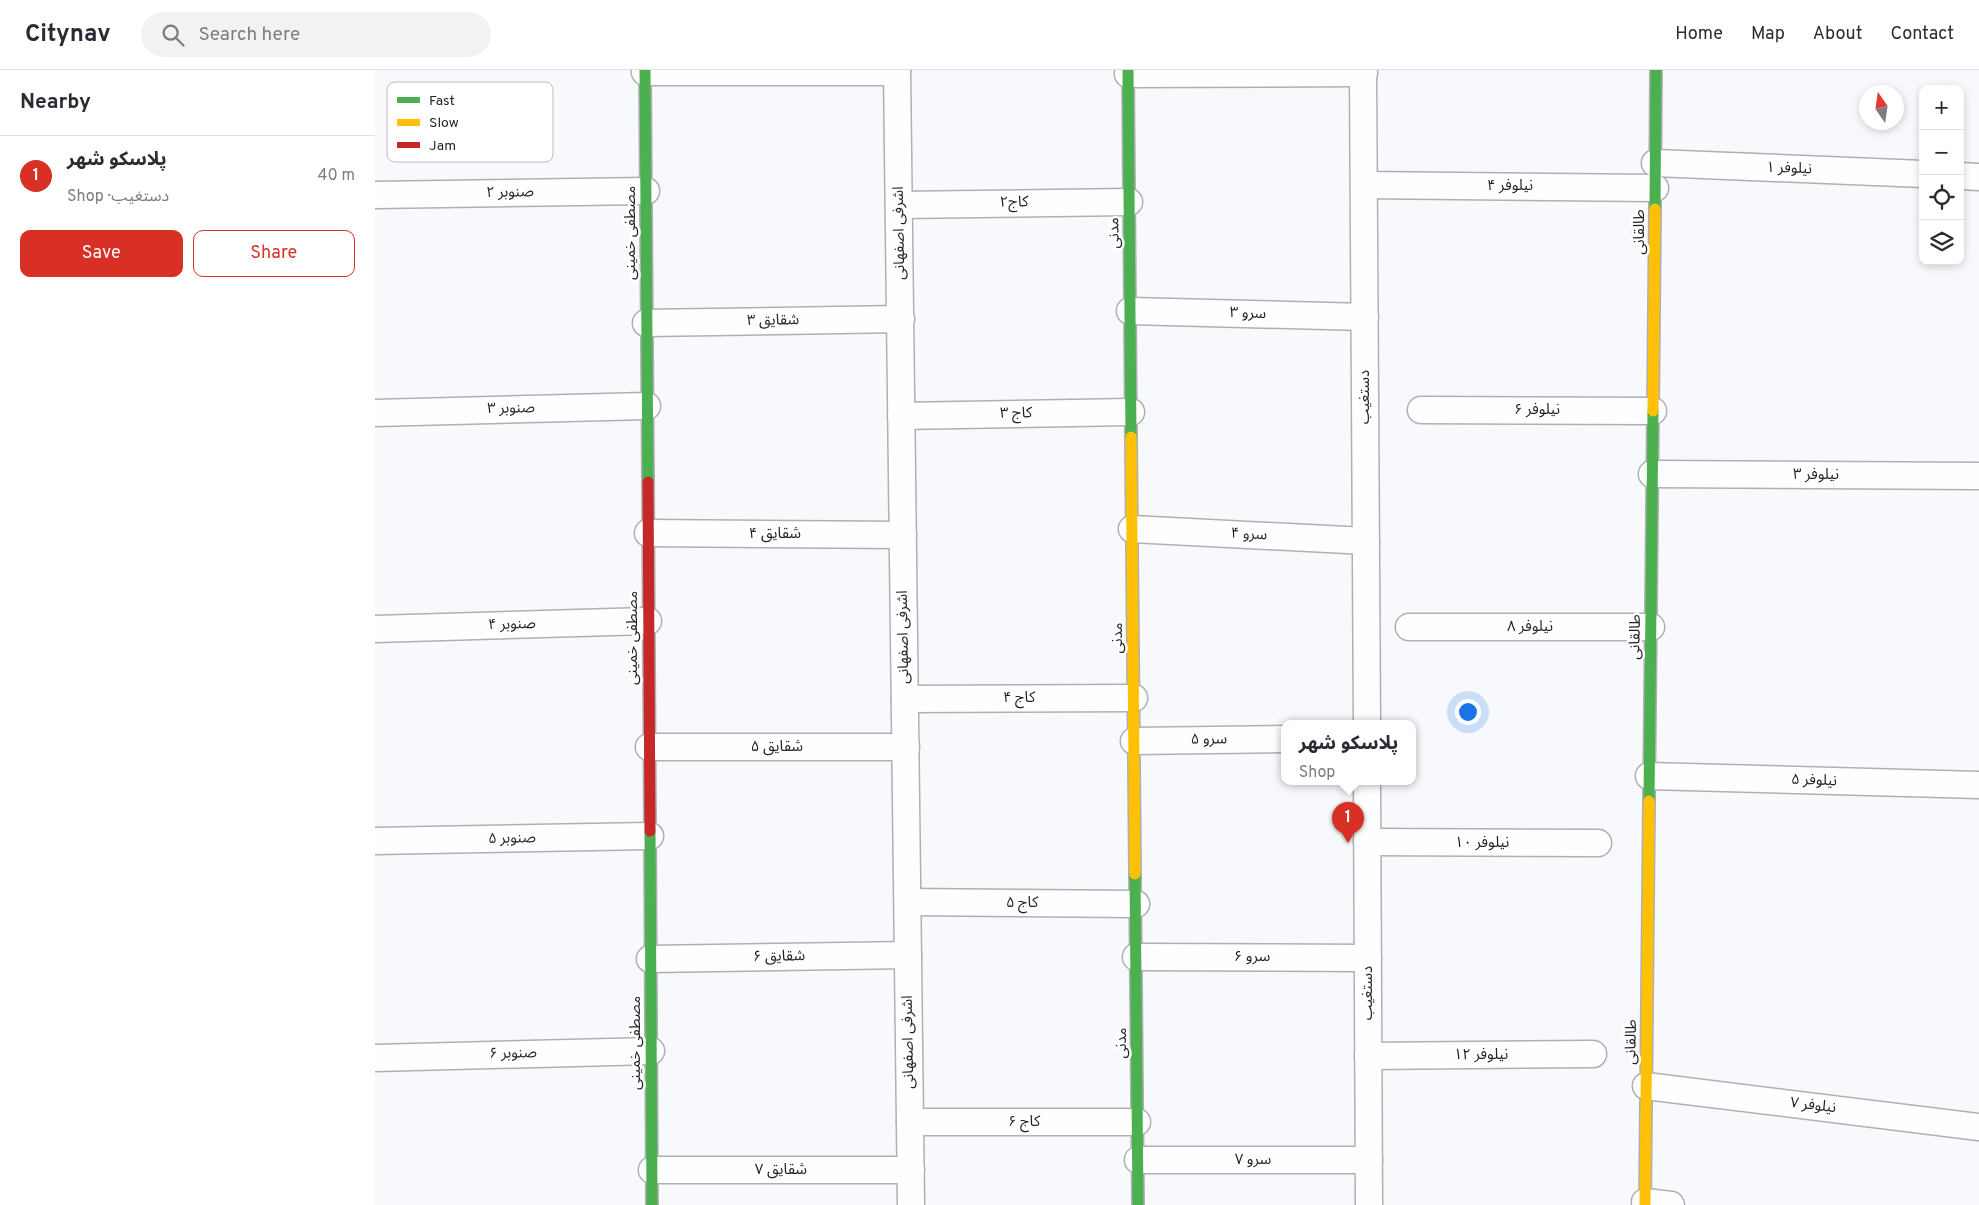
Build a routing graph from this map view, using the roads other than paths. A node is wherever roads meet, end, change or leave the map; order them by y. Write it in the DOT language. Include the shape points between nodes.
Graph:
graph roads {
  1 [pos="1656,70"];
  2 [pos="645,71"];
  3 [pos="897,71"];
  4 [pos="1363,71"];
  5 [pos="1128,72"];
  6 [pos="1919,174"];
  7 [pos="1655,175"];
  8 [pos="1964,176"];
  9 [pos="1979,176"];
  10 [pos="1364,185"];
  11 [pos="646,191"];
  12 [pos="375,195"];
  13 [pos="1129,202"];
  14 [pos="899,204"];
  15 [pos="1131,311"];
  16 [pos="1365,318"];
  17 [pos="901,319"];
  18 [pos="646,323"];
  19 [pos="647,406"];
  20 [pos="1421,410"];
  21 [pos="1653,410"];
  22 [pos="1131,412"];
  23 [pos="375,413"];
  24 [pos="901,416"];
  25 [pos="1652,474"];
  26 [pos="1979,476"];
  27 [pos="1132,529"];
  28 [pos="648,533"];
  29 [pos="903,535"];
  30 [pos="1366,541"];
  31 [pos="648,621"];
  32 [pos="1409,626"];
  33 [pos="1651,627"];
  34 [pos="375,629"];
  35 [pos="1134,698"];
  36 [pos="905,699"];
  37 [pos="1367,720"];
  38 [pos="1281,739"];
  39 [pos="1134,741"];
  40 [pos="649,747"];
  41 [pos="906,747"];
  42 [pos="1649,776"];
  43 [pos="1367,785"];
  44 [pos="1979,785"];
  45 [pos="650,836"];
  46 [pos="375,841"];
  47 [pos="1367,842"];
  48 [pos="1597,843"];
  49 [pos="908,902"];
  50 [pos="1135,904"];
  51 [pos="908,955"];
  52 [pos="1136,957"];
  53 [pos="1368,958"];
  54 [pos="650,959"];
  55 [pos="651,1051"];
  56 [pos="1593,1054"];
  57 [pos="1368,1056"];
  58 [pos="375,1058"];
  59 [pos="1646,1086"];
  60 [pos="910,1122"];
  61 [pos="1137,1122"];
  62 [pos="1979,1127"];
  63 [pos="1138,1160"];
  64 [pos="1369,1160"];
  65 [pos="652,1170"];
  66 [pos="911,1170"];
  67 [pos="1645,1204"];
  68 [pos="652,1205"];
  69 [pos="911,1205"];
  70 [pos="1138,1205"];
  71 [pos="1369,1205"];
  72 [pos="1671,1205"];
  1 -- 7 [label="street, طالقانی"];
  2 -- 3 [label="street"];
  2 -- 11 [label="street, مصطفی خمینی"];
  3 -- 14 [label="street, اشرفی اصفهانی"];
  4 -- 5 [label="street"];
  4 -- 10 [label="street, دستغیب"];
  5 -- 13 [label="street, مدنی"];
  6 -- 7 [label="street, نیلوفر ۱"];
  7 -- 10 [label="street, نیلوفر ۴"];
  7 -- 21 [label="street, طالقانی"];
  8 -- 9 [label="street"];
  10 -- 16 [label="street, دستغیب"];
  11 -- 12 [label="street, صنوبر ۲"];
  11 -- 18 [label="street, مصطفی خمینی"];
  13 -- 14 [label="street, کاج۲"];
  13 -- 15 [label="street, مدنی"];
  14 -- 17 [label="street, اشرفی اصفهانی"];
  15 -- 16 [label="street, سرو ۳"];
  15 -- 22 [label="street, مدنی"];
  16 -- 30 [label="street, دستغیب"];
  17 -- 18 [label="street, شقایق ۳"];
  17 -- 24 [label="street, اشرفی اصفهانی"];
  18 -- 19 [label="street, مصطفی خمینی"];
  19 -- 23 [label="street, صنوبر ۳"];
  19 -- 28 [label="street, مصطفی خمینی"];
  20 -- 21 [label="street, نیلوفر ۶"];
  21 -- 25 [label="street, طالقانی"];
  22 -- 24 [label="street, کاج ۳"];
  22 -- 27 [label="street, مدنی"];
  24 -- 29 [label="street, اشرفی اصفهانی"];
  25 -- 26 [label="street, نیلوفر ۳"];
  25 -- 33 [label="street, طالقانی"];
  27 -- 30 [label="street, سرو ۴"];
  27 -- 35 [label="street, مدنی"];
  28 -- 29 [label="street, شقایق ۴"];
  28 -- 31 [label="street, مصطفی خمینی"];
  29 -- 36 [label="street, اشرفی اصفهانی"];
  30 -- 37 [label="street, دستغیب"];
  31 -- 34 [label="street, صنوبر ۴"];
  31 -- 40 [label="street, مصطفی خمینی"];
  32 -- 33 [label="street, نیلوفر ۸"];
  33 -- 42 [label="street, طالقانی"];
  35 -- 36 [label="street, کاج ۴"];
  35 -- 39 [label="street, مدنی"];
  36 -- 41 [label="street, اشرفی اصفهانی"];
  38 -- 39 [label="street, سرو ۵"];
  39 -- 50 [label="street, مدنی"];
  40 -- 41 [label="street, شقایق ۵"];
  40 -- 45 [label="street, مصطفی خمینی"];
  41 -- 49 [label="street, اشرفی اصفهانی"];
  42 -- 44 [label="street, نیلوفر ۵"];
  42 -- 59 [label="street, طالقانی"];
  43 -- 47 [label="street, دستغیب"];
  45 -- 46 [label="street, صنوبر ۵"];
  45 -- 54 [label="street, مصطفی خمینی"];
  47 -- 48 [label="street, نیلوفر ۱۰"];
  47 -- 53 [label="street, دستغیب"];
  49 -- 50 [label="street, کاج ۵"];
  49 -- 51 [label="street, اشرفی اصفهانی"];
  50 -- 52 [label="street, مدنی"];
  51 -- 54 [label="street, شقایق ۶"];
  51 -- 60 [label="street, اشرفی اصفهانی"];
  52 -- 53 [label="street, سرو ۶"];
  52 -- 61 [label="street, مدنی"];
  53 -- 57 [label="street, دستغیب"];
  54 -- 55 [label="street, مصطفی خمینی"];
  55 -- 58 [label="street, صنوبر ۶"];
  55 -- 65 [label="street, مصطفی خمینی"];
  56 -- 57 [label="street, نیلوفر ۱۲"];
  57 -- 64 [label="street, دستغیب"];
  59 -- 62 [label="street, نیلوفر ۷"];
  59 -- 67 [label="street, طالقانی"];
  60 -- 61 [label="street, کاج ۶"];
  60 -- 66 [label="street, اشرفی اصفهانی"];
  61 -- 63 [label="street, مدنی"];
  63 -- 64 [label="street, سرو ۷"];
  63 -- 70 [label="street, مدنی"];
  64 -- 71 [label="street, دستغیب"];
  65 -- 66 [label="street, شقایق ۷"];
  65 -- 68 [label="street, مصطفی خمینی"];
  66 -- 69 [label="street, اشرفی اصفهانی"];
  67 -- 72 [label="street"];
}
